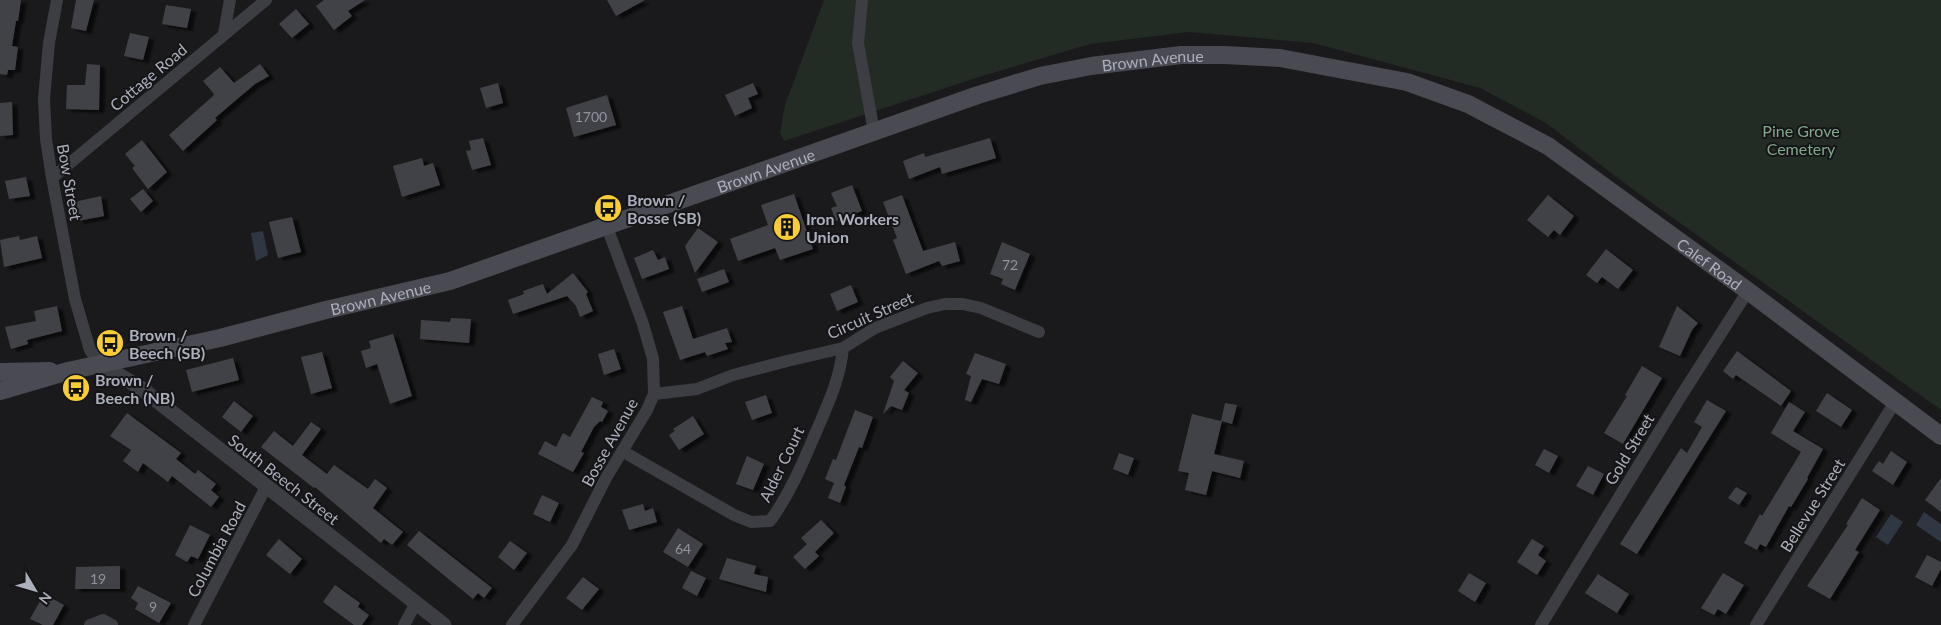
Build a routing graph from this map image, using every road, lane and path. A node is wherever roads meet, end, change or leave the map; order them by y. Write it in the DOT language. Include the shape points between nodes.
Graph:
graph roads {
  1 [pos="57,0"];
  2 [pos="230,0"];
  3 [pos="266,0"];
  4 [pos="862,0"];
  5 [pos="224,33"];
  6 [pos="1468,104"];
  7 [pos="874,132"];
  8 [pos="52,178"];
  9 [pos="607,226"];
  10 [pos="1748,291"];
  11 [pos="1039,332"];
  12 [pos="843,348"];
  13 [pos="101,364"];
  14 [pos="68,371"];
  15 [pos="0,372"];
  16 [pos="0,391"];
  17 [pos="654,394"];
  18 [pos="1895,402"];
  19 [pos="1941,436"];
  20 [pos="622,451"];
  21 [pos="266,488"];
  22 [pos="416,603"];
  23 [pos="90,625"];
  24 [pos="112,625"];
  25 [pos="194,625"];
  26 [pos="404,625"];
  27 [pos="444,625"];
  28 [pos="512,625"];
  29 [pos="1540,625"];
  30 [pos="1756,625"];
  1 -- 8 [label="street, Bow Street" via="44,99"];
  2 -- 5 [label="street"];
  3 -- 5 [label="street, Cottage Road"];
  4 -- 7 [label="street" via="858,43"];
  5 -- 8 [label="street, Cottage Road"];
  6 -- 7 [label="main road, Brown Avenue" via="1406,82 1280,58 1181,55 1040,76"];
  6 -- 10 [label="main road, Calef Road" via="1548,146"];
  7 -- 9 [label="main road, Brown Avenue"];
  8 -- 13 [label="street, Bow Street" via="85,337"];
  9 -- 13 [label="main road, Brown Avenue" via="450,281"];
  9 -- 17 [label="street, Bosse Avenue" via="644,324 653,359"];
  10 -- 18 [label="main road, Calef Road"];
  10 -- 29 [label="street, Gold Street"];
  11 -- 12 [label="street, Circuit Street" via="981,308 944,304 875,328"];
  12 -- 17 [label="street, Circuit Street" via="733,376 697,389"];
  12 -- 20 [label="street, Alder Court" via="842,367 836,385 782,505 770,521 751,522 734,515"];
  13 -- 14 [label="main road, Brown Avenue"];
  13 -- 21 [label="street, South Beech Street" via="142,389"];
  14 -- 15 [label="main road, Brown Avenue"];
  14 -- 16 [label="main road, Brown Avenue"];
  17 -- 20 [label="street, Bosse Avenue"];
  18 -- 19 [label="main road, Calef Road"];
  18 -- 30 [label="street, Bellevue Street"];
  20 -- 28 [label="street, Bosse Avenue" via="572,545"];
  21 -- 22 [label="street, South Beech Street"];
  21 -- 25 [label="street, Columbia Road"];
  22 -- 26 [label="street"];
  22 -- 27 [label="street, South Beech Street"];
  23 -- 24 [label="street" via="103,620"];
}
